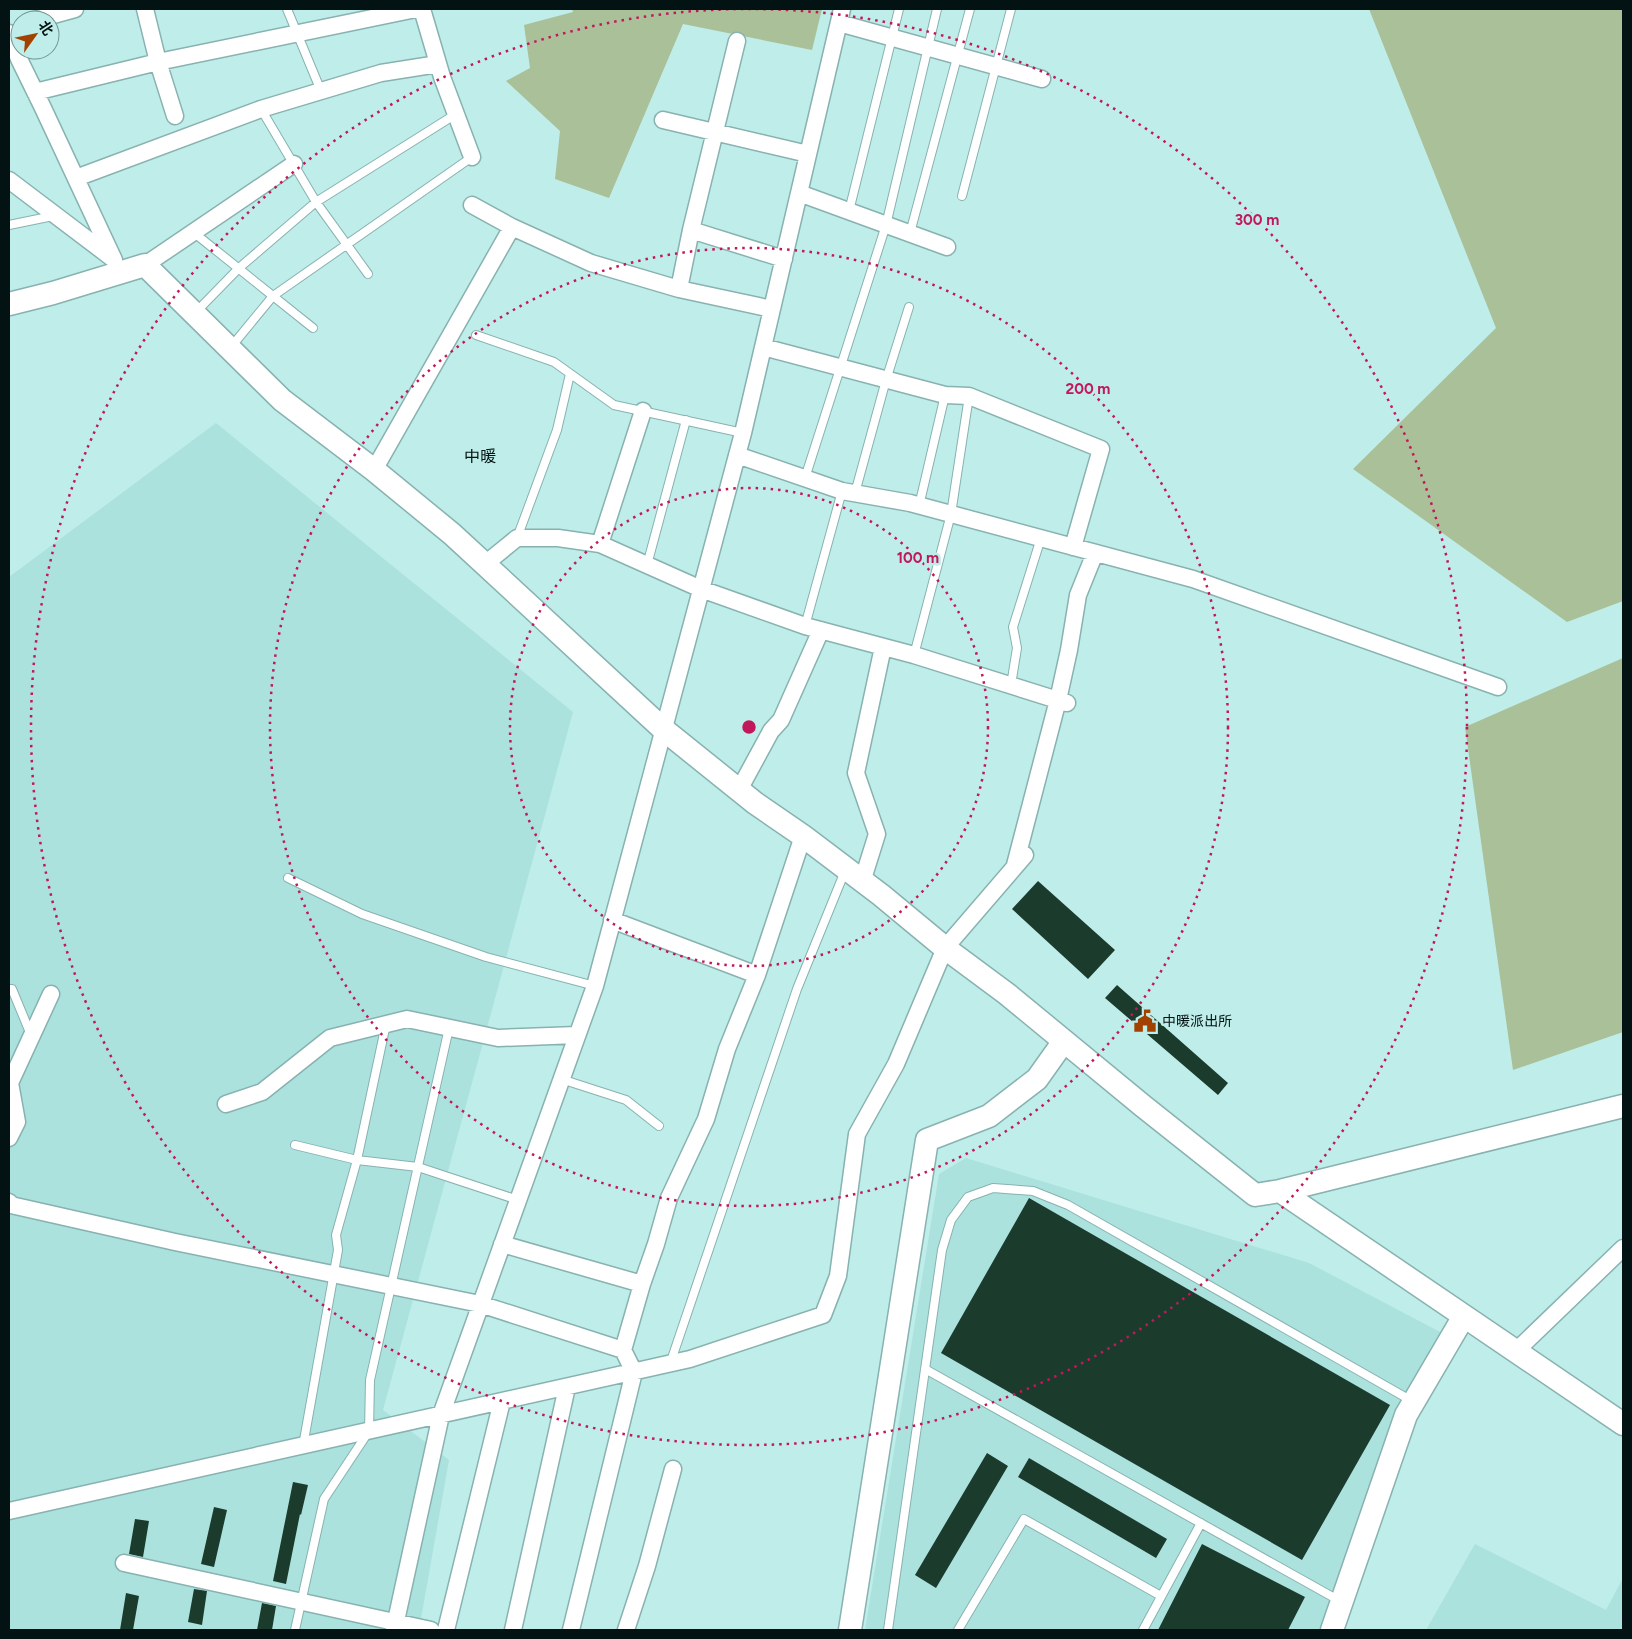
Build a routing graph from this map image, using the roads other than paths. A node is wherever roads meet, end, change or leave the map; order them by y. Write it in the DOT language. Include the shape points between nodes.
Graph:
graph roads {
  1 [pos="75,9"];
  2 [pos="145,9"];
  3 [pos="287,9"];
  4 [pos="416,9"];
  5 [pos="422,9"];
  6 [pos="899,9"];
  7 [pos="937,9"];
  8 [pos="970,9"];
  9 [pos="1011,9"];
  10 [pos="60,13"];
  11 [pos="841,16"];
  12 [pos="9,33"];
  13 [pos="297,33"];
  14 [pos="892,37"];
  15 [pos="737,42"];
  16 [pos="928,47"];
  17 [pos="958,56"];
  18 [pos="158,62"];
  19 [pos="438,64"];
  20 [pos="995,66"];
  21 [pos="1042,80"];
  22 [pos="321,91"];
  23 [pos="35,92"];
  24 [pos="261,109"];
  25 [pos="456,114"];
  26 [pos="175,116"];
  27 [pos="663,120"];
  28 [pos="715,132"];
  29 [pos="808,154"];
  30 [pos="472,157"];
  31 [pos="294,164"];
  32 [pos="76,178"];
  33 [pos="9,180"];
  34 [pos="799,193"];
  35 [pos="962,196"];
  36 [pos="316,202"];
  37 [pos="472,205"];
  38 [pos="848,211"];
  39 [pos="56,216"];
  40 [pos="9,225"];
  41 [pos="886,225"];
  42 [pos="512,227"];
  43 [pos="691,230"];
  44 [pos="193,232"];
  45 [pos="910,233"];
  46 [pos="347,244"];
  47 [pos="947,247"];
  48 [pos="784,258"];
  49 [pos="129,265"];
  50 [pos="239,268"];
  51 [pos="368,274"];
  52 [pos="679,289"];
  53 [pos="272,296"];
  54 [pos="9,304"];
  55 [pos="909,307"];
  56 [pos="772,309"];
  57 [pos="194,314"];
  58 [pos="313,328"];
  59 [pos="476,334"];
  60 [pos="763,347"];
  61 [pos="230,349"];
  62 [pos="840,368"];
  63 [pos="570,374"];
  64 [pos="886,380"];
  65 [pos="945,395"];
  66 [pos="969,396"];
  67 [pos="643,411"];
  68 [pos="686,420"];
  69 [pos="743,433"];
  70 [pos="737,455"];
  71 [pos="374,470"];
  72 [pos="805,478"];
  73 [pos="849,492"];
  74 [pos="919,506"];
  75 [pos="951,514"];
  76 [pos="517,538"];
  77 [pos="1041,538"];
  78 [pos="600,544"];
  79 [pos="1073,547"];
  80 [pos="1095,553"];
  81 [pos="485,564"];
  82 [pos="647,565"];
  83 [pos="701,589"];
  84 [pos="805,626"];
  85 [pos="822,630"];
  86 [pos="883,647"];
  87 [pos="914,655"];
  88 [pos="1011,685"];
  89 [pos="1498,687"];
  90 [pos="1062,702"];
  91 [pos="663,729"];
  92 [pos="739,790"];
  93 [pos="803,836"];
  94 [pos="854,876"];
  95 [pos="288,878"];
  96 [pos="612,920"];
  97 [pos="945,948"];
  98 [pos="757,976"];
  99 [pos="595,986"];
  100 [pos="9,989"];
  101 [pos="51,994"];
  102 [pos="386,1024"];
  103 [pos="449,1028"];
  104 [pos="577,1035"];
  105 [pos="32,1036"];
  106 [pos="1064,1041"];
  107 [pos="561,1079"];
  108 [pos="226,1104"];
  109 [pos="1623,1106"];
  110 [pos="659,1126"];
  111 [pos="9,1138"];
  112 [pos="295,1145"];
  113 [pos="357,1160"];
  114 [pos="418,1167"];
  115 [pos="1280,1191"];
  116 [pos="518,1200"];
  117 [pos="9,1202"];
  118 [pos="502,1244"];
  119 [pos="1623,1248"];
  120 [pos="333,1274"];
  121 [pos="642,1284"];
  122 [pos="391,1286"];
  123 [pos="480,1304"];
  124 [pos="1464,1316"];
  125 [pos="623,1350"];
  126 [pos="1516,1351"];
  127 [pos="670,1364"];
  128 [pos="925,1369"];
  129 [pos="634,1372"];
  130 [pos="567,1387"];
  131 [pos="502,1401"];
  132 [pos="1414,1402"];
  133 [pos="441,1415"];
  134 [pos="1623,1424"];
  135 [pos="369,1431"];
  136 [pos="302,1446"];
  137 [pos="673,1469"];
  138 [pos="9,1511"];
  139 [pos="1201,1524"];
  140 [pos="124,1562"];
  141 [pos="1161,1596"];
  142 [pos="1341,1602"];
  143 [pos="394,1627"];
  144 [pos="295,1630"];
  145 [pos="431,1630"];
  146 [pos="446,1630"];
  147 [pos="513,1630"];
  148 [pos="571,1630"];
  149 [pos="626,1630"];
  150 [pos="850,1630"];
  151 [pos="888,1630"];
  152 [pos="958,1630"];
  153 [pos="1142,1630"];
  154 [pos="1332,1630"];
  1 -- 10 [label="street"];
  2 -- 18 [label="street"];
  3 -- 13 [label="lane"];
  4 -- 13 [label="street"];
  5 -- 19 [label="street"];
  6 -- 14 [label="lane"];
  7 -- 16 [label="lane"];
  8 -- 17 [label="lane"];
  9 -- 20 [label="lane"];
  11 -- 14 [label="street"];
  11 -- 29 [label="street"];
  12 -- 23 [label="street"];
  13 -- 18 [label="street"];
  13 -- 22 [label="lane"];
  14 -- 16 [label="street"];
  14 -- 38 [label="lane"];
  15 -- 28 [label="street"];
  16 -- 17 [label="street"];
  16 -- 41 [label="lane"];
  17 -- 20 [label="street"];
  17 -- 45 [label="lane"];
  18 -- 23 [label="street"];
  18 -- 26 [label="street"];
  19 -- 22 [label="street" via="381,74"];
  19 -- 25 [label="street"];
  20 -- 21 [label="street"];
  20 -- 35 [label="lane"];
  22 -- 24 [label="street"];
  23 -- 32 [label="street"];
  24 -- 31 [label="lane"];
  24 -- 32 [label="street"];
  25 -- 30 [label="street"];
  25 -- 36 [label="lane"];
  27 -- 28 [label="street"];
  28 -- 29 [label="street"];
  28 -- 43 [label="street"];
  29 -- 34 [label="street"];
  30 -- 46 [label="lane"];
  31 -- 36 [label="lane"];
  31 -- 44 [label="street"];
  32 -- 49 [label="street"];
  33 -- 39 [label="street"];
  34 -- 38 [label="street"];
  34 -- 48 [label="street"];
  36 -- 46 [label="lane"];
  36 -- 50 [label="lane"];
  37 -- 42 [label="street"];
  38 -- 41 [label="street"];
  39 -- 40 [label="lane"];
  39 -- 49 [label="street"];
  41 -- 45 [label="street"];
  41 -- 62 [label="lane"];
  42 -- 52 [label="street" via="592,264"];
  42 -- 71 [label="street"];
  43 -- 48 [label="street"];
  43 -- 52 [label="street"];
  44 -- 49 [label="street"];
  44 -- 50 [label="lane"];
  45 -- 47 [label="street"];
  46 -- 51 [label="lane"];
  46 -- 53 [label="lane"];
  48 -- 56 [label="street"];
  49 -- 54 [label="street" via="53,293"];
  49 -- 57 [label="street"];
  50 -- 53 [label="lane"];
  50 -- 57 [label="lane"];
  52 -- 56 [label="street"];
  53 -- 58 [label="lane"];
  53 -- 61 [label="lane"];
  55 -- 64 [label="lane"];
  56 -- 60 [label="street"];
  57 -- 61 [label="street"];
  59 -- 63 [label="lane" via="554,362"];
  60 -- 62 [label="street"];
  60 -- 69 [label="street"];
  61 -- 71 [label="street" via="282,400"];
  62 -- 64 [label="street"];
  62 -- 72 [label="lane"];
  63 -- 67 [label="lane" via="614,405"];
  63 -- 76 [label="lane" via="557,430"];
  64 -- 65 [label="street"];
  64 -- 73 [label="lane"];
  65 -- 66 [label="street"];
  65 -- 74 [label="lane"];
  66 -- 75 [label="lane"];
  66 -- 79 [label="street" via="1101,450"];
  67 -- 68 [label="lane"];
  67 -- 78 [label="street"];
  68 -- 69 [label="lane"];
  68 -- 82 [label="lane"];
  69 -- 70 [label="street"];
  70 -- 72 [label="street"];
  70 -- 83 [label="street"];
  71 -- 81 [label="street"];
  72 -- 73 [label="street"];
  73 -- 74 [label="street"];
  73 -- 84 [label="lane"];
  74 -- 75 [label="street"];
  75 -- 77 [label="street"];
  75 -- 87 [label="lane"];
  76 -- 78 [label="street" via="558,538"];
  76 -- 81 [label="street"];
  77 -- 79 [label="street"];
  77 -- 88 [label="lane" via="1013,627 1017,648"];
  78 -- 82 [label="street"];
  79 -- 80 [label="street"];
  80 -- 89 [label="street" via="1193,579"];
  80 -- 90 [label="street" via="1078,595"];
  81 -- 91 [label="street"];
  82 -- 83 [label="street"];
  83 -- 84 [label="street"];
  83 -- 91 [label="street"];
  84 -- 85 [label="street"];
  85 -- 86 [label="street"];
  85 -- 92 [label="street" via="782,720 771,731"];
  86 -- 87 [label="street"];
  86 -- 94 [label="street" via="856,773 877,834"];
  87 -- 88 [label="street"];
  88 -- 90 [label="street"];
  90 -- 97 [label="street" via="1020,861"];
  91 -- 92 [label="street"];
  91 -- 96 [label="street"];
  92 -- 93 [label="street"];
  93 -- 94 [label="street"];
  93 -- 98 [label="street"];
  94 -- 97 [label="street"];
  94 -- 127 [label="lane" via="797,989"];
  95 -- 99 [label="lane" via="362,914 486,957"];
  96 -- 98 [label="street"];
  96 -- 99 [label="street"];
  97 -- 106 [label="street"];
  97 -- 127 [label="street" via="896,1064 858,1134 838,1276 823,1316"];
  98 -- 121 [label="street" via="727,1049 706,1119 669,1198"];
  99 -- 104 [label="street"];
  100 -- 105 [label="lane" via="12,989"];
  101 -- 105 [label="street"];
  102 -- 103 [label="street" via="407,1019"];
  102 -- 108 [label="street" via="330,1038 262,1092"];
  102 -- 113 [label="lane"];
  103 -- 104 [label="street" via="498,1038"];
  103 -- 114 [label="lane"];
  104 -- 107 [label="street"];
  105 -- 111 [label="street" via="10,1083 17,1122"];
  106 -- 115 [label="street" via="1255,1195"];
  106 -- 150 [label="street" via="1036,1079 989,1116 927,1140"];
  107 -- 110 [label="lane" via="626,1100"];
  107 -- 116 [label="street"];
  109 -- 115 [label="street"];
  112 -- 113 [label="lane"];
  113 -- 114 [label="lane"];
  113 -- 120 [label="lane" via="336,1235 338,1250"];
  114 -- 116 [label="lane"];
  114 -- 122 [label="lane"];
  115 -- 124 [label="street"];
  116 -- 118 [label="street"];
  117 -- 120 [label="street" via="175,1242"];
  118 -- 121 [label="street"];
  118 -- 123 [label="street"];
  119 -- 126 [label="street"];
  120 -- 122 [label="street"];
  120 -- 136 [label="lane"];
  121 -- 125 [label="street"];
  122 -- 123 [label="street"];
  122 -- 135 [label="lane" via="370,1380"];
  123 -- 125 [label="street"];
  123 -- 133 [label="street"];
  124 -- 126 [label="street"];
  124 -- 132 [label="street"];
  125 -- 129 [label="street"];
  126 -- 134 [label="street"];
  127 -- 129 [label="street"];
  128 -- 132 [label="lane" via="942,1250 950,1220 968,1197 993,1188 1033,1191 1068,1205"];
  128 -- 139 [label="lane"];
  128 -- 151 [label="lane"];
  129 -- 130 [label="street"];
  129 -- 148 [label="street"];
  130 -- 131 [label="street"];
  130 -- 147 [label="street"];
  131 -- 133 [label="street"];
  131 -- 146 [label="street"];
  132 -- 142 [label="street" via="1406,1415"];
  133 -- 135 [label="street"];
  133 -- 143 [label="street"];
  135 -- 136 [label="street"];
  135 -- 144 [label="lane" via="324,1498"];
  136 -- 138 [label="street"];
  137 -- 149 [label="street"];
  139 -- 141 [label="lane"];
  139 -- 142 [label="lane"];
  140 -- 143 [label="street"];
  141 -- 152 [label="lane" via="1024,1519"];
  141 -- 153 [label="lane"];
  142 -- 154 [label="street"];
  143 -- 145 [label="street"];
}
